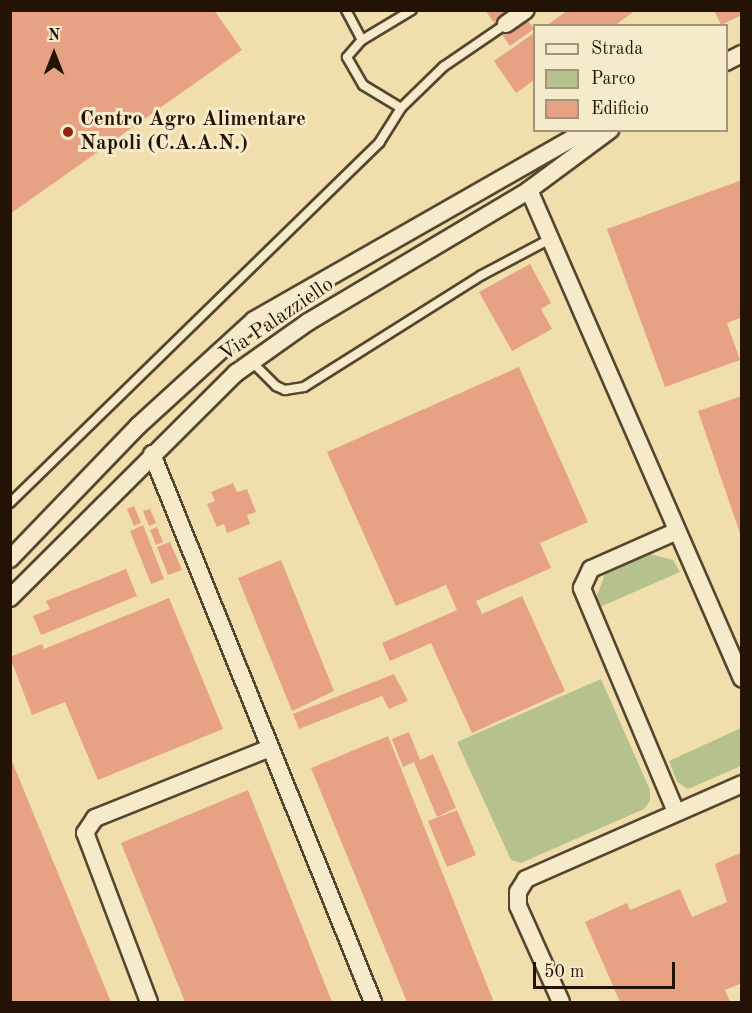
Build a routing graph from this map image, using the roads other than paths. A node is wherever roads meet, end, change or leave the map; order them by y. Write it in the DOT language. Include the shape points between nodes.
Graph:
graph roads {
  1 [pos="346,10"];
  2 [pos="412,10"];
  3 [pos="526,10"];
  4 [pos="506,24"];
  5 [pos="362,40"];
  6 [pos="400,108"];
  7 [pos="583,132"];
  8 [pos="607,132"];
  9 [pos="529,190"];
  10 [pos="550,239"];
  11 [pos="252,362"];
  12 [pos="152,454"];
  13 [pos="10,503"];
  14 [pos="677,531"];
  15 [pos="10,559"];
  16 [pos="10,598"];
  17 [pos="741,679"];
  18 [pos="270,748"];
  19 [pos="741,784"];
  20 [pos="676,812"];
  21 [pos="149,1002"];
  22 [pos="373,1002"];
  23 [pos="561,1002"];
  1 -- 5 [label="lane"];
  2 -- 5 [label="lane"];
  3 -- 4 [label="street"];
  4 -- 6 [label="lane" via="443,68"];
  5 -- 6 [label="lane" via="346,57 352,70 379,99"];
  6 -- 13 [label="lane" via="379,143"];
  7 -- 15 [label="street, Via Palazziello" via="254,320 138,426"];
  8 -- 9 [label="street, Via Palazziello"];
  9 -- 10 [label="street"];
  9 -- 11 [label="street, Via Palazziello" via="308,322"];
  10 -- 11 [label="lane" via="482,274 304,387 285,390 276,386"];
  10 -- 14 [label="street"];
  11 -- 12 [label="street, Via Palazziello" via="213,393"];
  12 -- 16 [label="street, Via Palazziello"];
  12 -- 18 [label="street"];
  14 -- 17 [label="street"];
  14 -- 20 [label="street" via="591,569 582,588"];
  18 -- 21 [label="street" via="95,818 89,825 86,844"];
  18 -- 22 [label="street"];
  19 -- 20 [label="street"];
  20 -- 23 [label="street" via="547,868 522,886 518,906"];
}
